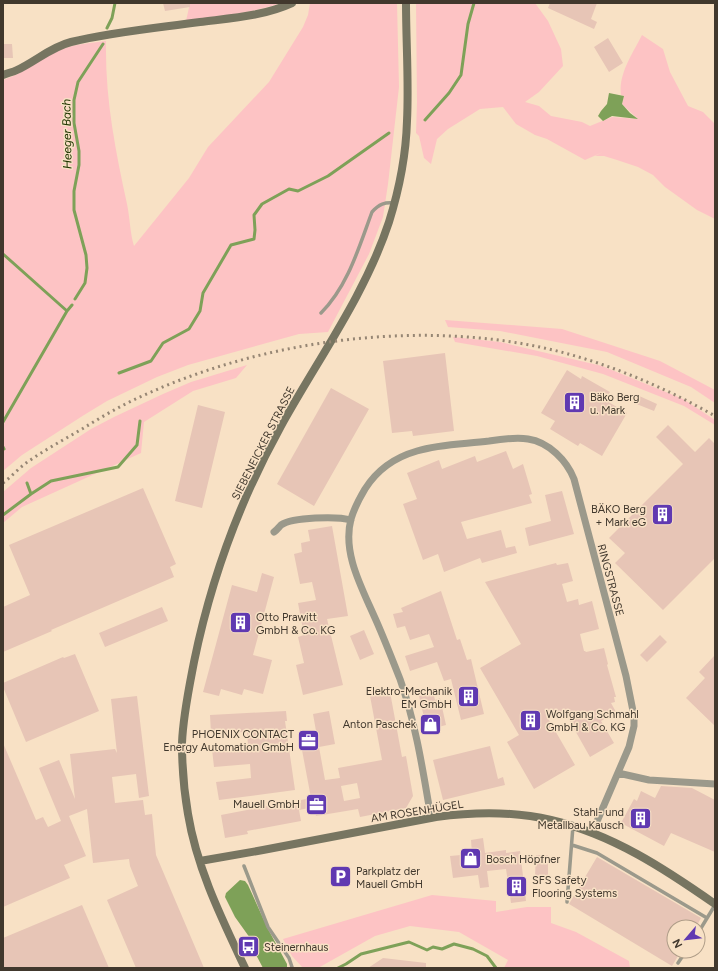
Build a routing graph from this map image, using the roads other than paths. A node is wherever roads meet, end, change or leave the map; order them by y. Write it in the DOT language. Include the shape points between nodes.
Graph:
graph roads {
  1 [pos="292,3"];
  2 [pos="406,3"];
  3 [pos="3,75"];
  4 [pos="394,203"];
  5 [pos="321,313"];
  6 [pos="351,520"];
  7 [pos="274,532"];
  8 [pos="618,773"];
  9 [pos="715,784"];
  10 [pos="431,818"];
  11 [pos="573,826"];
  12 [pos="592,833"];
  13 [pos="572,845"];
  14 [pos="200,860"];
  15 [pos="244,866"];
  16 [pos="567,902"];
  17 [pos="715,905"];
  18 [pos="707,918"];
  19 [pos="681,959"];
  20 [pos="678,963"];
  21 [pos="245,968"];
  22 [pos="291,968"];
  1 -- 3 [label="main road" via="234,18 70,42 56,47 18,70"];
  2 -- 4 [label="main road, SIEBENEICKER STRASSE" via="407,123 404,154"];
  4 -- 5 [label="lane" via="386,202 372,212 355,260 330,305"];
  4 -- 14 [label="main road, SIEBENEICKER STRASSE" via="368,273 255,476 234,523 209,602 187,695 182,741 188,815"];
  6 -- 7 [label="street" via="332,517 291,521 282,524"];
  6 -- 8 [label="street, RINGSTRASSE" via="360,498 376,475 393,461 418,450 518,438 540,442 564,461 574,479 626,676 634,716 632,735"];
  6 -- 10 [label="street, RINGSTRASSE" via="349,539 353,563 404,694 418,745"];
  8 -- 9 [label="street" via="649,780"];
  8 -- 12 [label="street, RINGSTRASSE"];
  10 -- 11 [label="main road, AM ROSENHÜGEL" via="463,813 500,813 551,820"];
  10 -- 14 [label="main road, AM ROSENHÜGEL"];
  11 -- 12 [label="main road, AM ROSENHÜGEL"];
  11 -- 13 [label="lane"];
  12 -- 17 [label="main road, AM ROSENHÜGEL" via="662,868"];
  13 -- 16 [label="lane"];
  13 -- 18 [label="lane" via="597,853"];
  14 -- 21 [label="main road, SIEBENEICKER STRASSE" via="218,912"];
  15 -- 22 [label="lane" via="268,927 289,958"];
  17 -- 18 [label="lane"];
  19 -- 20 [label="lane"];
}
